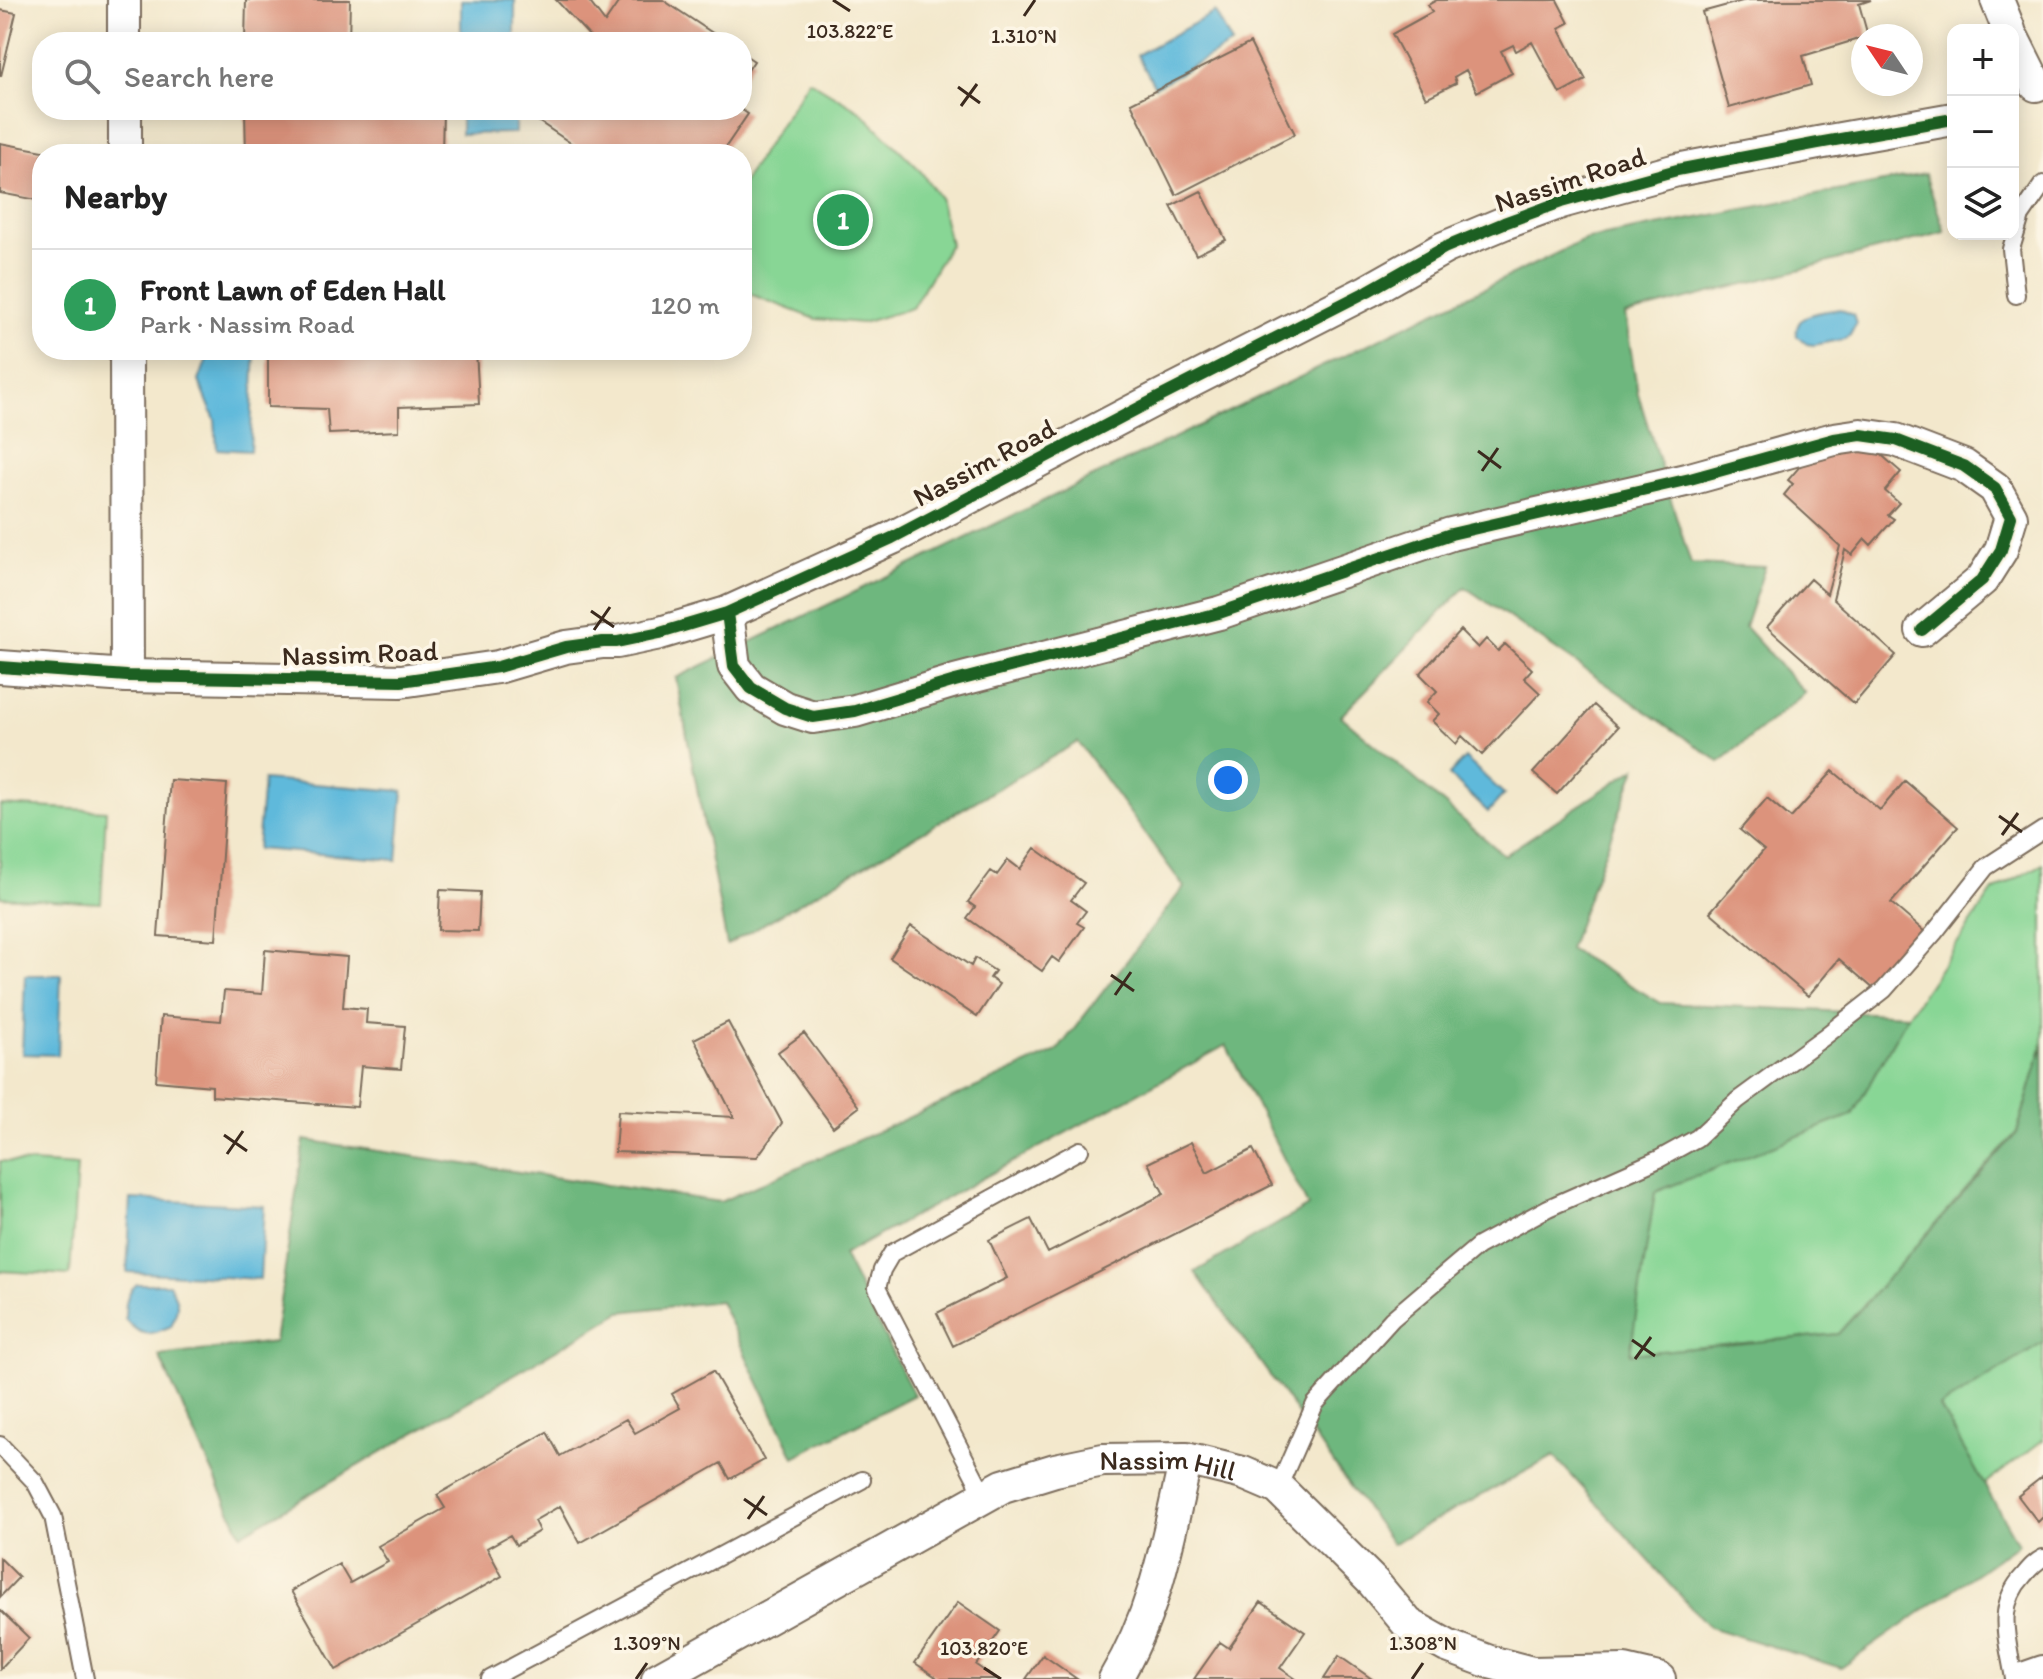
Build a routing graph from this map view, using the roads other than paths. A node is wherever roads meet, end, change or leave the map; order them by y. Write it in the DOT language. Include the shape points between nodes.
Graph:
graph roads {
  1 [pos="124,0"];
  2 [pos="1997,0"];
  3 [pos="2007,24"];
  4 [pos="124,32"];
  5 [pos="2019,54"];
  6 [pos="2034,90"];
  7 [pos="125,120"];
  8 [pos="1947,120"];
  9 [pos="125,144"];
  10 [pos="2043,184"];
  11 [pos="2016,295"];
  12 [pos="126,360"];
  13 [pos="727,613"];
  14 [pos="1922,630"];
  15 [pos="0,667"];
  16 [pos="127,676"];
  17 [pos="2043,830"];
  18 [pos="1080,1150"];
  19 [pos="0,1445"];
  20 [pos="1186,1459"];
  21 [pos="862,1480"];
  22 [pos="1278,1488"];
  23 [pos="985,1497"];
  24 [pos="2043,1558"];
  25 [pos="2043,1672"];
  26 [pos="85,1679"];
  27 [pos="490,1679"];
  28 [pos="658,1679"];
  29 [pos="1115,1679"];
  30 [pos="1659,1679"];
  31 [pos="2014,1679"];
  32 [pos="2023,1679"];
  1 -- 4 [label="street"];
  2 -- 3 [label="street"];
  5 -- 6 [label="street"];
  7 -- 9 [label="street"];
  8 -- 13 [label="street, Nassim Road" via="1677,170 1504,223 1444,248 892,538"];
  10 -- 11 [label="lane" via="2021,216 2011,249"];
  12 -- 16 [label="street"];
  13 -- 14 [label="street" via="734,666 751,688 813,717 855,711 1219,613 1451,534 1861,435 1896,440 1964,466 1995,488 2011,517 2001,550 1982,580"];
  13 -- 16 [label="street, Nassim Road" via="660,633 566,647 498,667 401,681"];
  15 -- 16 [label="street, Nassim Road"];
  17 -- 22 [label="lane" via="1986,867 1884,990 1738,1100 1697,1138 1478,1246 1392,1319 1315,1404"];
  18 -- 23 [label="lane" via="892,1253 877,1288"];
  19 -- 26 [label="lane" via="35,1482 53,1516"];
  20 -- 22 [label="street, Nassim Hill"];
  20 -- 23 [label="street, Nassim Hill" via="1103,1460 1003,1486"];
  20 -- 29 [label="street" via="1152,1601"];
  21 -- 27 [label="lane"];
  22 -- 30 [label="street, Nassim Hill" via="1408,1624 1447,1646 1532,1673 1625,1671"];
  23 -- 28 [label="street, Nassim Hill"];
  24 -- 31 [label="lane" via="2007,1599"];
  25 -- 32 [label="street"];
}
